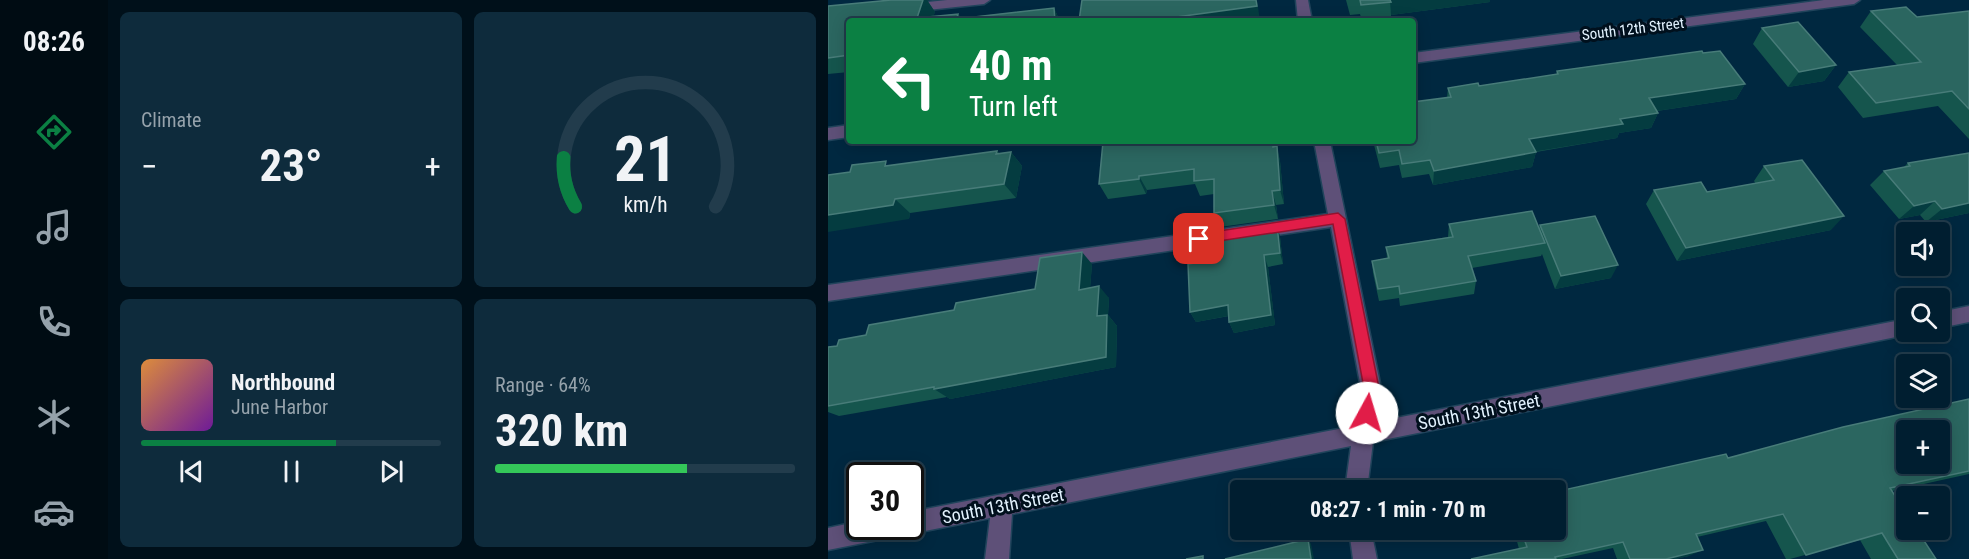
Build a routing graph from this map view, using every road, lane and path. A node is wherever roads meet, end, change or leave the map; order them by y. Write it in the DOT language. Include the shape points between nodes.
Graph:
graph roads {
  1 [pos="984,0"];
  2 [pos="1302,0"];
  3 [pos="1854,0"];
  4 [pos="895,10"];
  5 [pos="1305,18"];
  6 [pos="1416,58"];
  7 [pos="846,131"];
  8 [pos="828,134"];
  9 [pos="1323,144"];
  10 [pos="1338,219"];
  11 [pos="828,293"];
  12 [pos="1969,314"];
  13 [pos="1950,318"];
  14 [pos="1896,329"];
  15 [pos="1364,434"];
  16 [pos="1357,480"];
  17 [pos="1002,506"];
  18 [pos="924,520"];
  19 [pos="846,535"];
  20 [pos="828,538"];
  21 [pos="1362,540"];
  22 [pos="997,559"];
  23 [pos="1365,559"];
  1 -- 4 [label="street"];
  2 -- 5 [label="street"];
  3 -- 6 [label="street, South 12th Street"];
  7 -- 8 [label="street"];
  9 -- 10 [label="street"];
  10 -- 11 [label="street"];
  10 -- 15 [label="street" via="1370,383"];
  12 -- 13 [label="street"];
  14 -- 15 [label="street, South 13th Street"];
  15 -- 16 [label="street"];
  15 -- 17 [label="street, South 13th Street"];
  17 -- 18 [label="street, South 13th Street"];
  17 -- 22 [label="street"];
  19 -- 20 [label="street"];
  21 -- 23 [label="street"];
}
